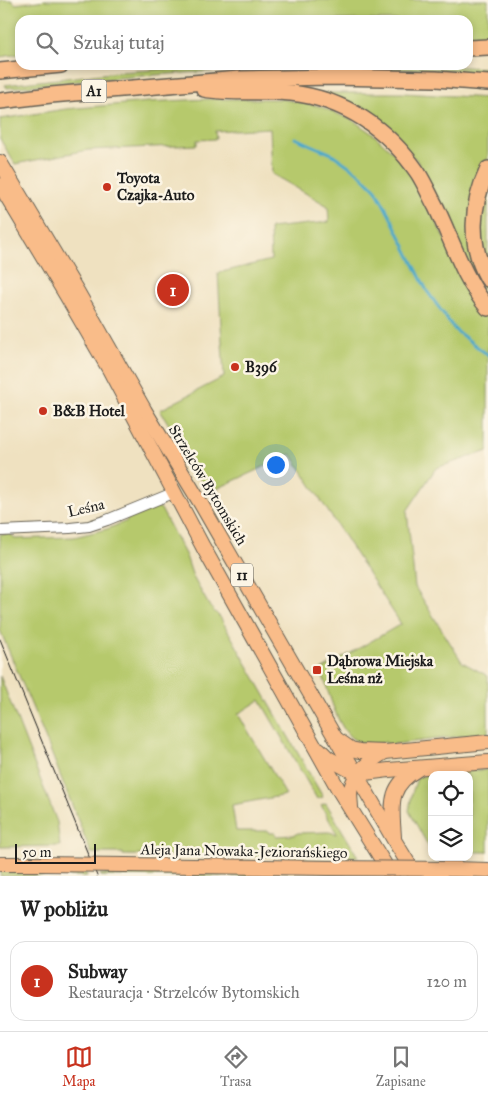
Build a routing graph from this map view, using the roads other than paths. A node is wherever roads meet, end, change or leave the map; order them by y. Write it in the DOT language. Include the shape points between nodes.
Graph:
graph roads {
  1 [pos="488,47"];
  2 [pos="473,48"];
  3 [pos="473,55"];
  4 [pos="488,56"];
  5 [pos="15,70"];
  6 [pos="0,71"];
  7 [pos="488,83"];
  8 [pos="178,84"];
  9 [pos="6,100"];
  10 [pos="0,162"];
  11 [pos="488,169"];
  12 [pos="0,185"];
  13 [pos="488,279"];
  14 [pos="488,308"];
  15 [pos="173,493"];
  16 [pos="0,531"];
  17 [pos="337,740"];
  18 [pos="488,742"];
  19 [pos="313,744"];
  20 [pos="385,752"];
  21 [pos="488,762"];
  22 [pos="422,767"];
  23 [pos="357,774"];
  24 [pos="351,810"];
  25 [pos="394,840"];
  26 [pos="0,864"];
  27 [pos="488,870"];
  28 [pos="392,876"];
  29 [pos="416,876"];
  1 -- 2 [label="highway"];
  3 -- 4 [label="highway"];
  5 -- 6 [label="highway"];
  7 -- 8 [label="highway, A1" via="332,77"];
  8 -- 9 [label="highway, A1"];
  8 -- 14 [label="highway" via="217,91 291,93 318,98 346,109 376,127 401,150 419,174 464,270"];
  10 -- 17 [label="main road, Strzelców Bytomskich / 11"];
  11 -- 13 [label="highway" via="478,191 474,230 480,263"];
  12 -- 15 [label="main road, Strzelców Bytomskich / 11" via="109,369"];
  15 -- 16 [label="street, Leśna" via="84,527"];
  15 -- 19 [label="main road, Strzelców Bytomskich / 11"];
  17 -- 20 [label="main road" via="360,751"];
  17 -- 23 [label="main road, Strzelców Bytomskich / 11"];
  18 -- 20 [label="main road"];
  19 -- 23 [label="main road" via="328,758"];
  19 -- 24 [label="main road, Strzelców Bytomskich / 11"];
  20 -- 23 [label="main road"];
  21 -- 22 [label="main road"];
  22 -- 23 [label="main road"];
  22 -- 25 [label="main road" via="402,781 394,796"];
  23 -- 24 [label="main road" via="350,790"];
  23 -- 25 [label="main road, Strzelców Bytomskich / 11"];
  24 -- 28 [label="main road, Strzelców Bytomskich / 11"];
  25 -- 29 [label="main road, Strzelców Bytomskich / 11"];
  26 -- 27 [label="main road, Aleja Jana Nowaka-Jeziorańskiego, bridge"];
}
